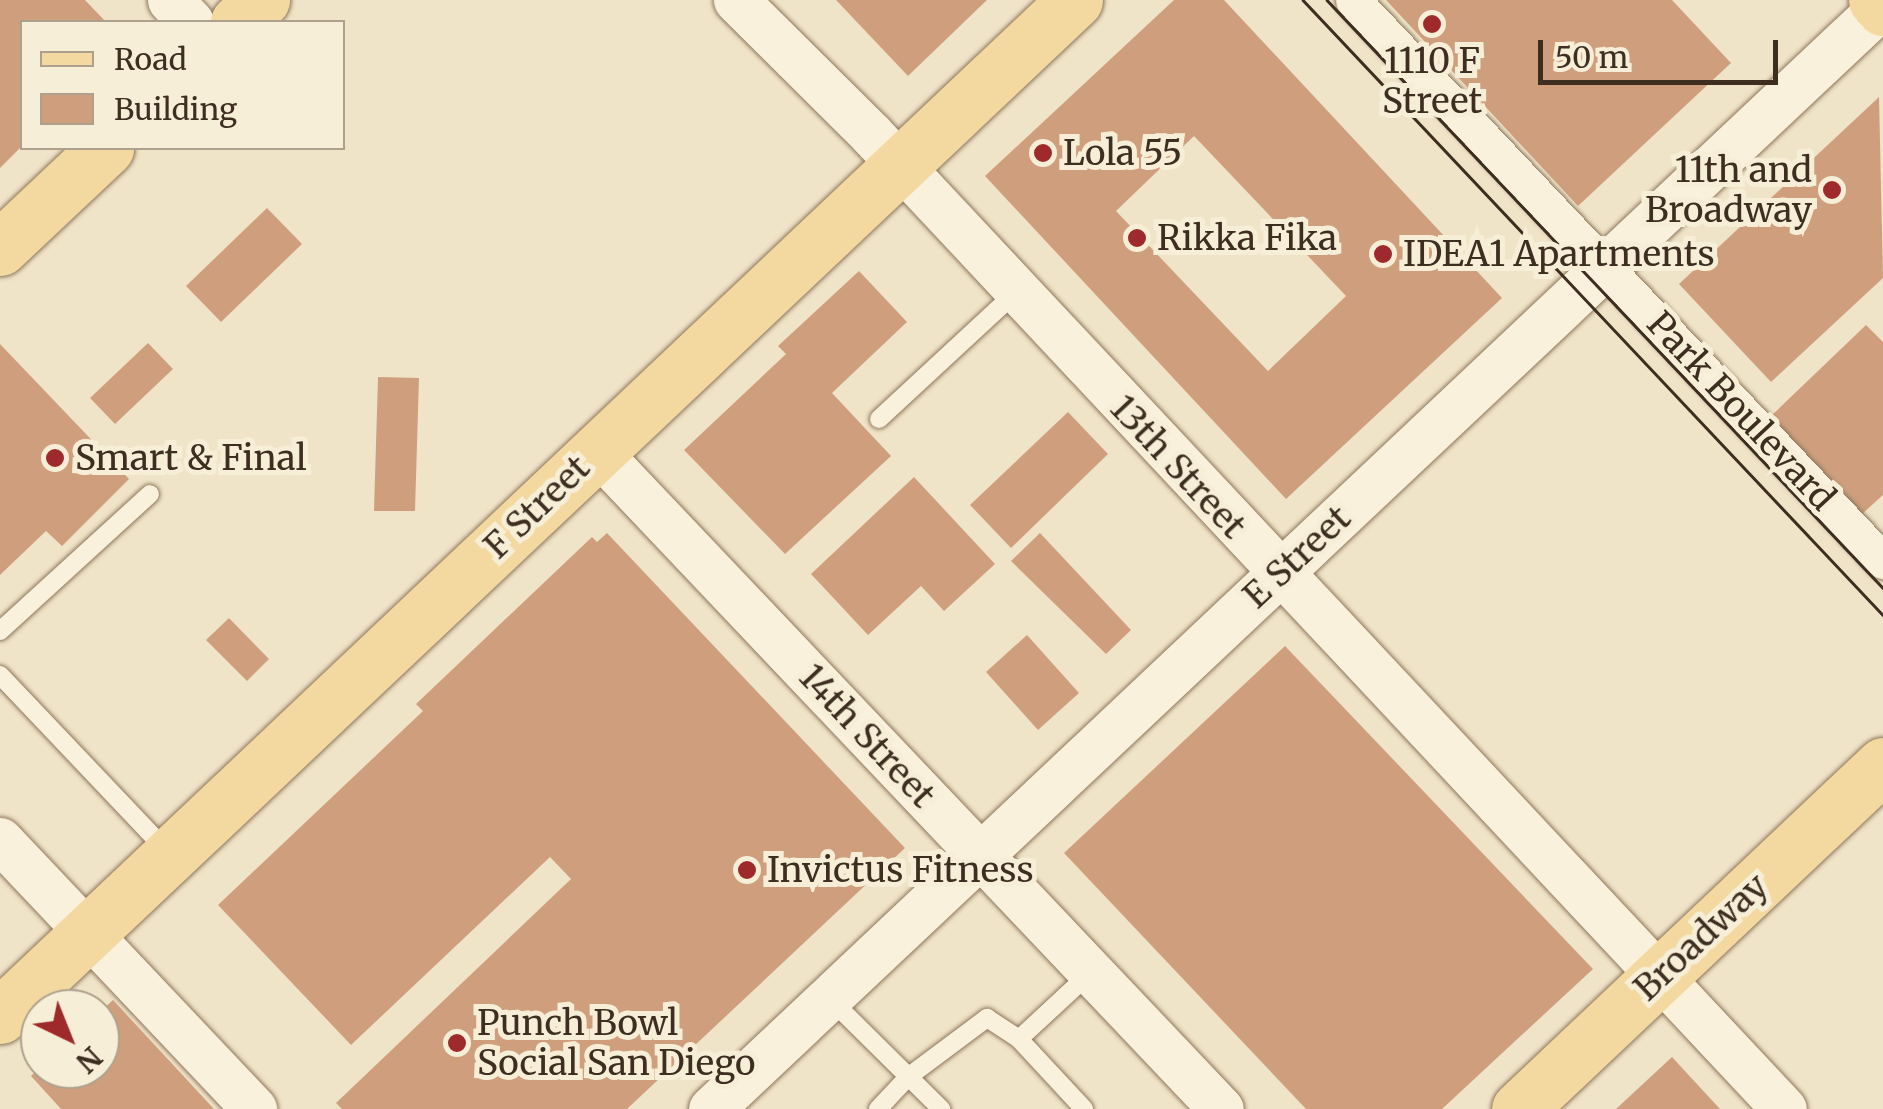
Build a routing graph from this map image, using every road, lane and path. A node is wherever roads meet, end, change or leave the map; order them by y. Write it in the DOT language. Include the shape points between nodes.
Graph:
graph roads {
  1 [pos="170,0"];
  2 [pos="262,0"];
  3 [pos="736,0"];
  4 [pos="1075,0"];
  5 [pos="1353,0"];
  6 [pos="1876,0"];
  7 [pos="1883,7"];
  8 [pos="189,20"];
  9 [pos="240,20"];
  10 [pos="104,150"];
  11 [pos="897,167"];
  12 [pos="0,248"];
  13 [pos="1605,267"];
  14 [pos="1014,294"];
  15 [pos="878,420"];
  16 [pos="596,450"];
  17 [pos="150,494"];
  18 [pos="1883,561"];
  19 [pos="1279,575"];
  20 [pos="0,631"];
  21 [pos="0,675"];
  22 [pos="1883,765"];
  23 [pos="0,840"];
  24 [pos="170,855"];
  25 [pos="980,856"];
  26 [pos="88,933"];
  27 [pos="1091,972"];
  28 [pos="1659,976"];
  29 [pos="829,998"];
  30 [pos="0,1016"];
  31 [pos="1019,1039"];
  32 [pos="908,1077"];
  33 [pos="254,1109"];
  34 [pos="711,1109"];
  35 [pos="878,1109"];
  36 [pos="940,1109"];
  37 [pos="1084,1109"];
  38 [pos="1220,1109"];
  39 [pos="1519,1109"];
  40 [pos="1784,1109"];
  1 -- 8 [label="street"];
  2 -- 9 [label="main road"];
  3 -- 11 [label="street, 13th Street"];
  4 -- 11 [label="main road, F Street"];
  5 -- 13 [label="street, Park Boulevard"];
  6 -- 7 [label="main road"];
  7 -- 13 [label="street, E Street"];
  10 -- 12 [label="main road"];
  11 -- 14 [label="street, 13th Street"];
  11 -- 16 [label="main road, F Street"];
  13 -- 18 [label="street, Park Boulevard"];
  13 -- 19 [label="street, E Street"];
  14 -- 15 [label="lane"];
  14 -- 19 [label="street, 13th Street"];
  16 -- 24 [label="main road, F Street"];
  16 -- 25 [label="street, 14th Street"];
  17 -- 20 [label="lane"];
  19 -- 25 [label="street, E Street"];
  19 -- 28 [label="street, 13th Street"];
  21 -- 24 [label="lane"];
  22 -- 28 [label="main road, Broadway"];
  23 -- 26 [label="street"];
  24 -- 26 [label="main road, F Street"];
  25 -- 27 [label="street, 14th Street"];
  25 -- 29 [label="street, E Street"];
  26 -- 30 [label="main road, F Street"];
  26 -- 33 [label="street"];
  27 -- 31 [label="lane"];
  27 -- 38 [label="street, 14th Street"];
  28 -- 39 [label="main road, Broadway"];
  28 -- 40 [label="street, 13th Street"];
  29 -- 32 [label="lane"];
  29 -- 34 [label="street, E Street"];
  31 -- 32 [label="lane" via="987,1018"];
  31 -- 37 [label="lane"];
  32 -- 35 [label="lane"];
  32 -- 36 [label="lane"];
}
